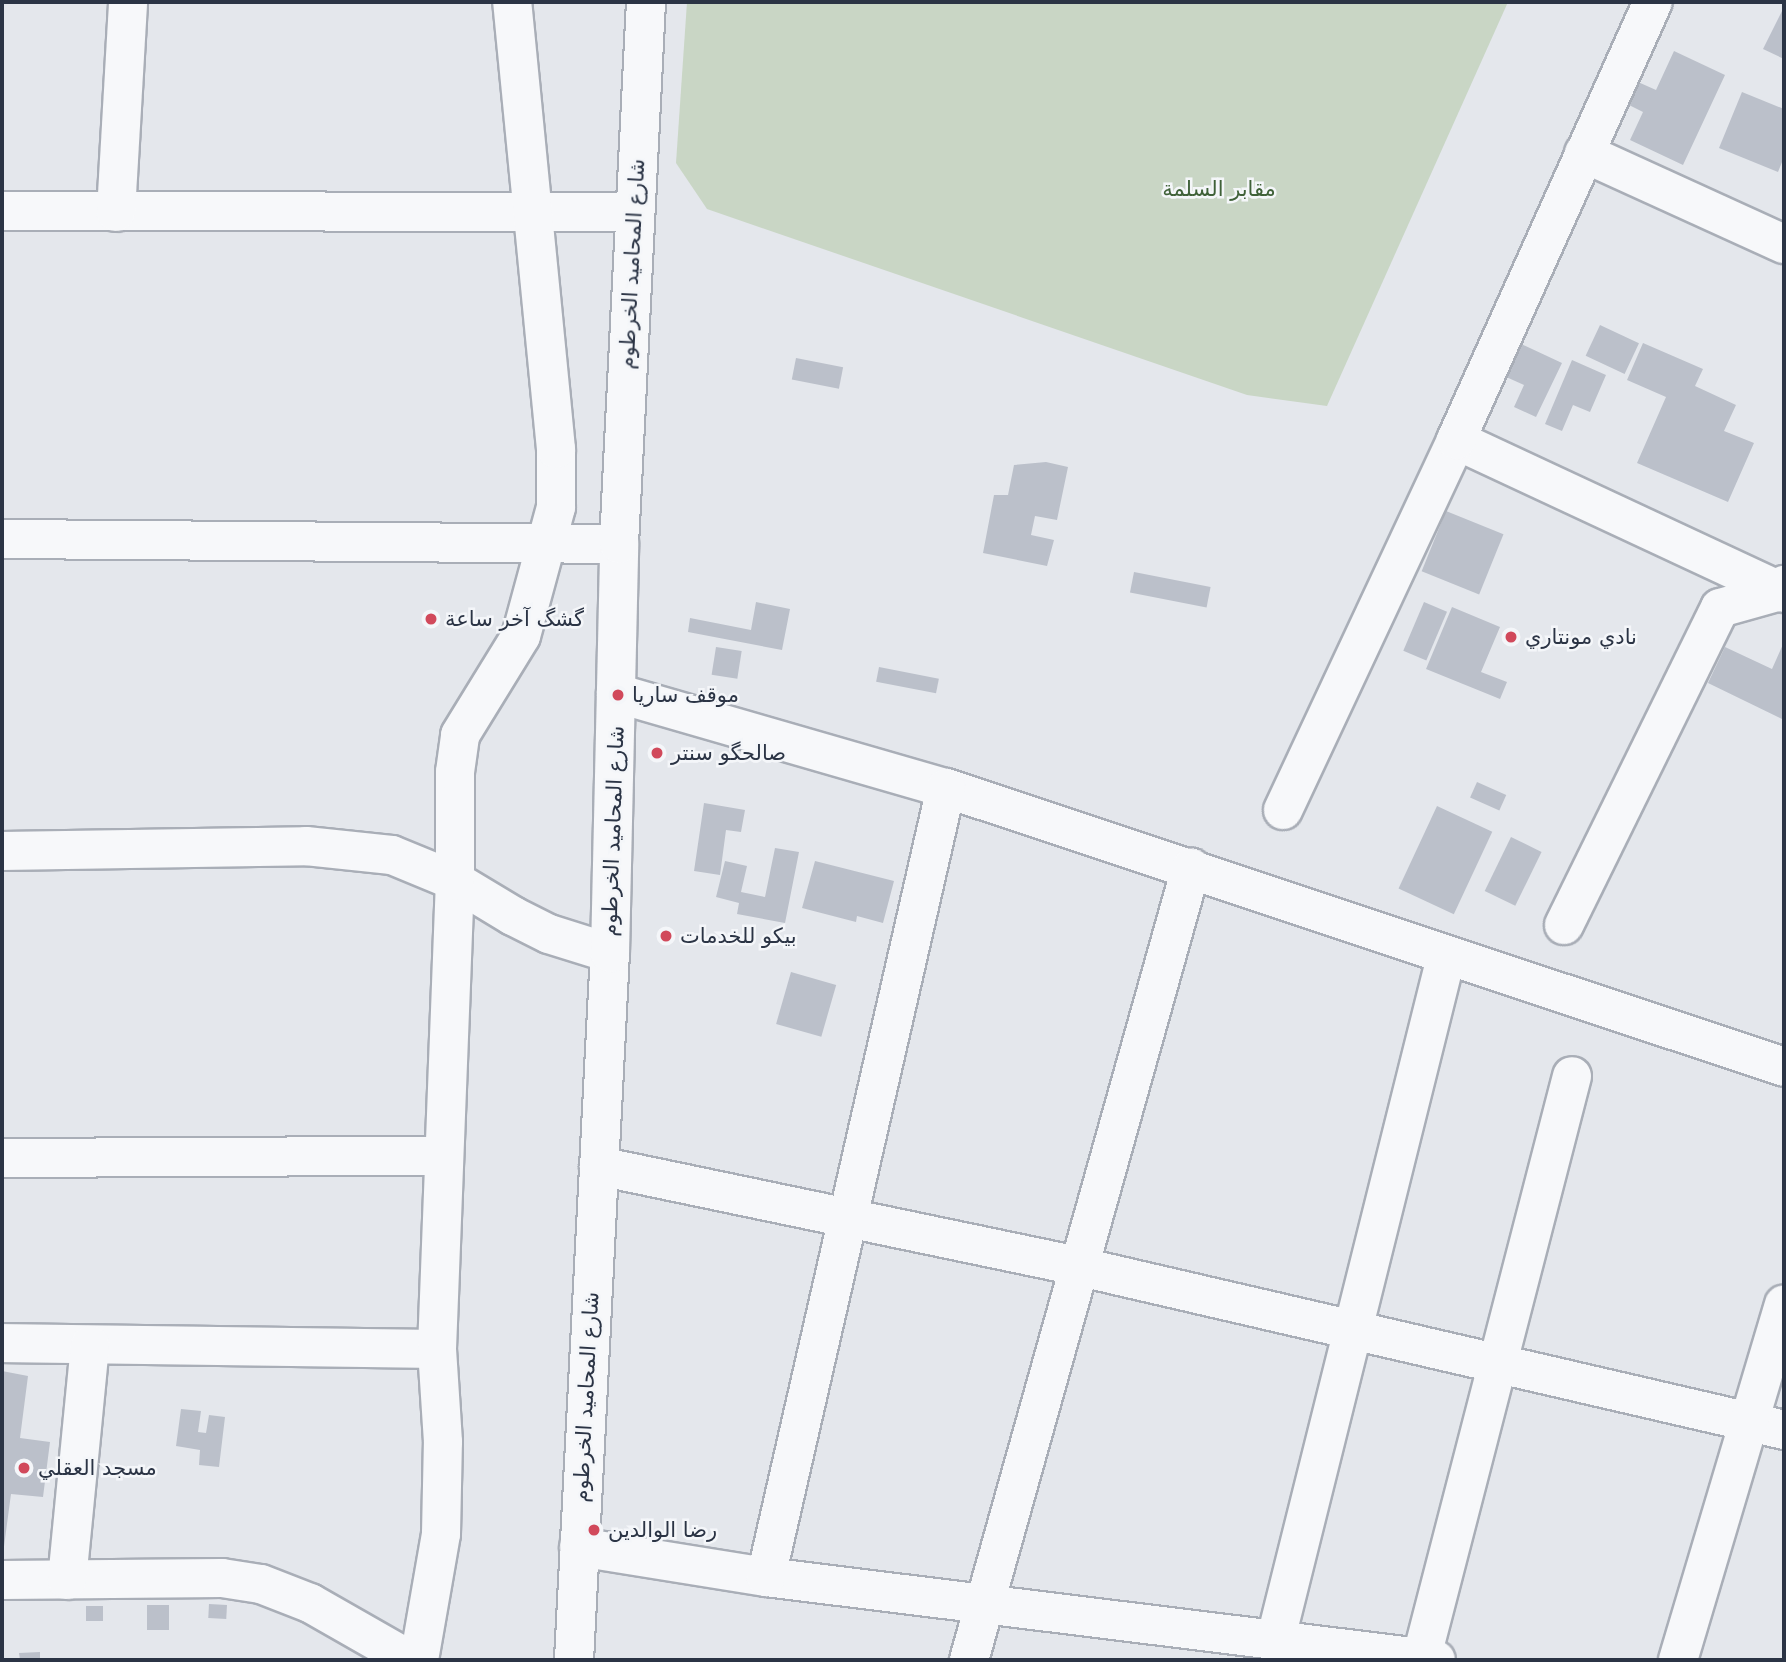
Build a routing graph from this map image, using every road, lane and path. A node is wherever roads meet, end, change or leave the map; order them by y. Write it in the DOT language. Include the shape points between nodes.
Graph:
graph roads {
  1 [pos="128,2"];
  2 [pos="512,2"];
  3 [pos="646,2"];
  4 [pos="1653,2"];
  5 [pos="1584,153"];
  6 [pos="2,211"];
  7 [pos="116,212"];
  8 [pos="535,212"];
  9 [pos="634,212"];
  10 [pos="1784,244"];
  11 [pos="1456,440"];
  12 [pos="2,539"];
  13 [pos="548,544"];
  14 [pos="618,544"];
  15 [pos="1783,590"];
  16 [pos="617,693"];
  17 [pos="946,788"];
  18 [pos="1283,810"];
  19 [pos="2,851"];
  20 [pos="1191,868"];
  21 [pos="455,881"];
  22 [pos="1564,925"];
  23 [pos="610,953"];
  24 [pos="1446,957"];
  25 [pos="1784,1067"];
  26 [pos="1572,1076"];
  27 [pos="444,1156"];
  28 [pos="2,1158"];
  29 [pos="598,1166"];
  30 [pos="846,1218"];
  31 [pos="1081,1267"];
  32 [pos="1784,1304"];
  33 [pos="1351,1330"];
  34 [pos="2,1343"];
  35 [pos="90,1345"];
  36 [pos="437,1349"];
  37 [pos="1496,1365"];
  38 [pos="1748,1423"];
  39 [pos="1784,1430"];
  40 [pos="579,1547"];
  41 [pos="766,1577"];
  42 [pos="2,1580"];
  43 [pos="67,1580"];
  44 [pos="984,1604"];
  45 [pos="1276,1642"];
  46 [pos="1426,1659"];
  47 [pos="411,1660"];
  48 [pos="419,1660"];
  49 [pos="574,1660"];
  50 [pos="969,1660"];
  51 [pos="1678,1660"];
  1 -- 7 [label="street"];
  2 -- 8 [label="street"];
  3 -- 9 [label="street, شارع المحاميد الخرطوم"];
  4 -- 5 [label="street"];
  5 -- 10 [label="street"];
  5 -- 11 [label="street"];
  6 -- 7 [label="street"];
  7 -- 8 [label="street"];
  8 -- 9 [label="street"];
  8 -- 13 [label="street" via="556,449 556,507"];
  9 -- 14 [label="street, شارع المحاميد الخرطوم"];
  11 -- 15 [label="street"];
  11 -- 18 [label="street"];
  12 -- 13 [label="street"];
  13 -- 14 [label="street"];
  13 -- 21 [label="street" via="521,636 460,735 455,772"];
  14 -- 16 [label="street, شارع المحاميد الخرطوم"];
  15 -- 22 [label="street" via="1720,608"];
  16 -- 17 [label="street"];
  16 -- 23 [label="street, شارع المحاميد الخرطوم"];
  17 -- 20 [label="street"];
  17 -- 30 [label="street"];
  19 -- 21 [label="street" via="306,846 392,855"];
  20 -- 24 [label="street"];
  20 -- 31 [label="street"];
  21 -- 23 [label="street" via="549,934"];
  21 -- 27 [label="street"];
  23 -- 29 [label="street, شارع المحاميد الخرطوم"];
  24 -- 25 [label="street"];
  24 -- 33 [label="street"];
  26 -- 37 [label="street"];
  27 -- 28 [label="street"];
  27 -- 36 [label="street"];
  29 -- 30 [label="street"];
  29 -- 40 [label="street, شارع المحاميد الخرطوم"];
  30 -- 31 [label="street"];
  30 -- 41 [label="street"];
  31 -- 33 [label="street"];
  31 -- 44 [label="street"];
  32 -- 38 [label="street"];
  33 -- 37 [label="street"];
  33 -- 45 [label="street"];
  34 -- 35 [label="street"];
  35 -- 36 [label="street"];
  35 -- 43 [label="street"];
  36 -- 48 [label="street" via="443,1442 441,1534"];
  37 -- 38 [label="street"];
  37 -- 46 [label="street"];
  38 -- 39 [label="street"];
  38 -- 51 [label="street"];
  40 -- 41 [label="street"];
  40 -- 49 [label="street, شارع المحاميد الخرطوم"];
  41 -- 44 [label="street"];
  42 -- 43 [label="street"];
  43 -- 47 [label="street" via="222,1578 261,1584 310,1603"];
  44 -- 45 [label="street"];
  44 -- 50 [label="street"];
  45 -- 46 [label="street"];
}
